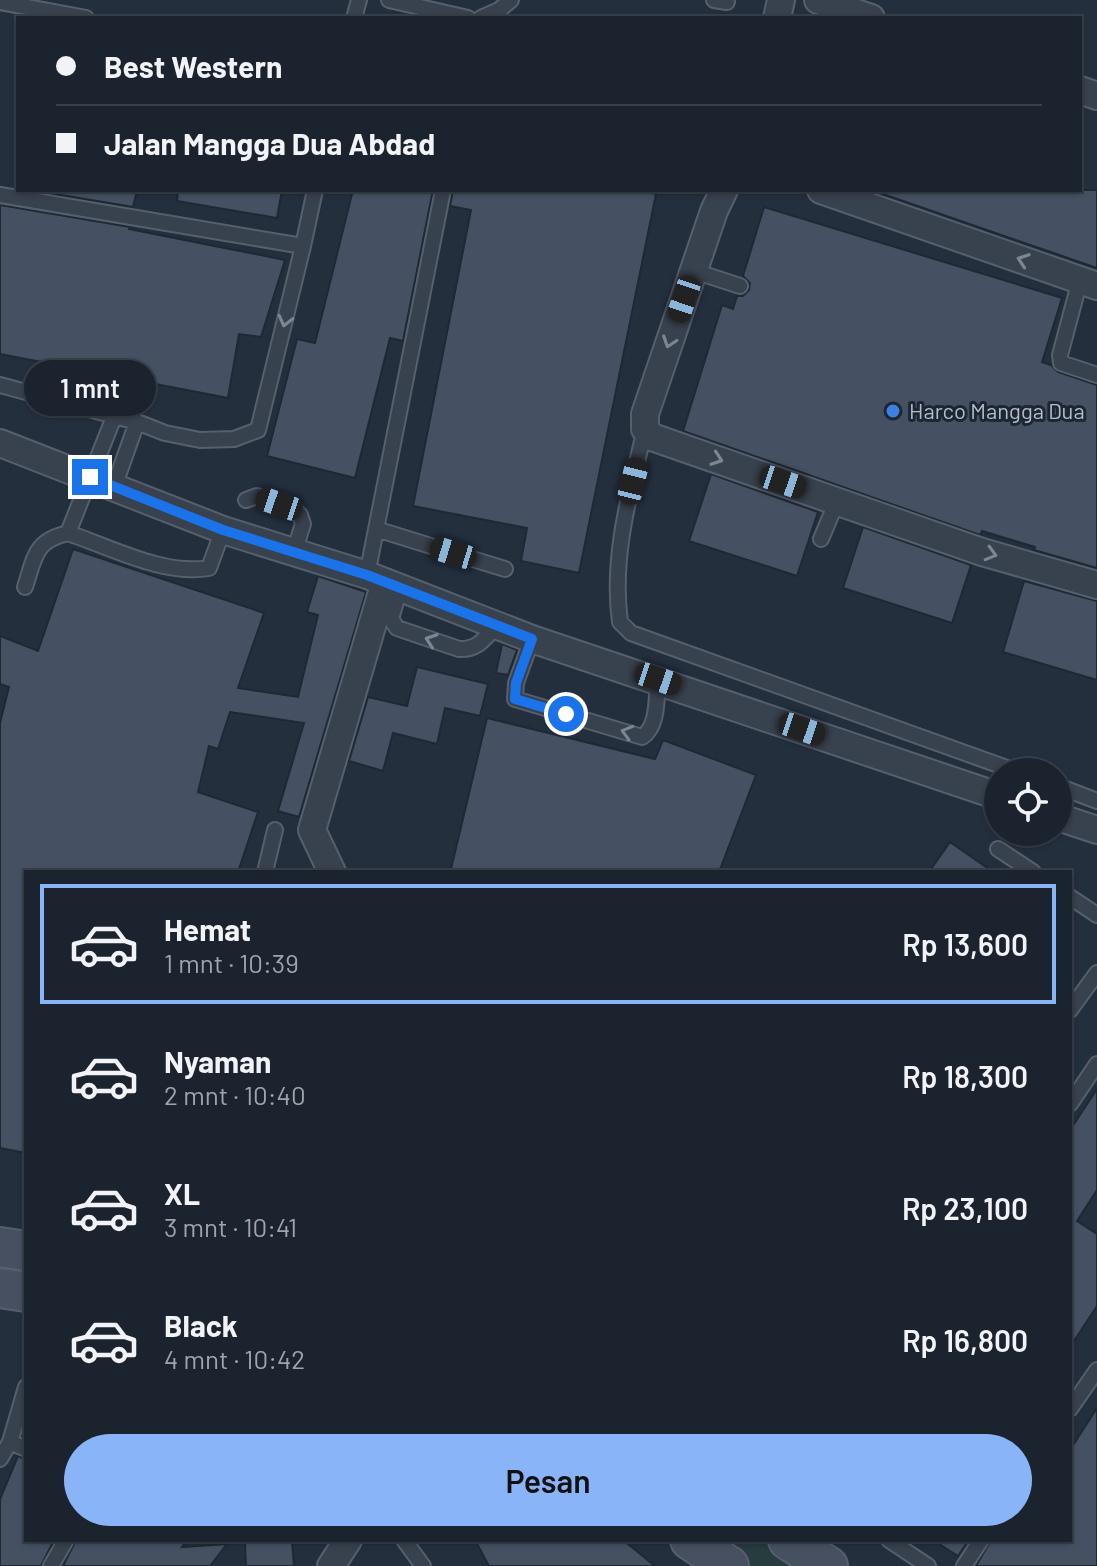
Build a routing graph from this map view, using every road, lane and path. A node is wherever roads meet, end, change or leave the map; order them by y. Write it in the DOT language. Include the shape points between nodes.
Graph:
graph roads {
  1 [pos="389,0"];
  2 [pos="511,0"];
  3 [pos="818,0"];
  4 [pos="0,2"];
  5 [pos="75,16"];
  6 [pos="459,16"];
  7 [pos="486,16"];
  8 [pos="865,16"];
  9 [pos="315,192"];
  10 [pos="443,192"];
  11 [pos="723,192"];
  12 [pos="827,192"];
  13 [pos="0,195"];
  14 [pos="303,246"];
  15 [pos="694,271"];
  16 [pos="1088,283"];
  17 [pos="740,286"];
  18 [pos="1097,375"];
  19 [pos="0,385"];
  20 [pos="114,417"];
  21 [pos="137,422"];
  22 [pos="645,429"];
  23 [pos="0,443"];
  24 [pos="90,477"];
  25 [pos="114,487"];
  26 [pos="246,500"];
  27 [pos="837,501"];
  28 [pos="376,529"];
  29 [pos="223,530"];
  30 [pos="68,533"];
  31 [pos="821,539"];
  32 [pos="294,552"];
  33 [pos="505,569"];
  34 [pos="384,581"];
  35 [pos="1097,585"];
  36 [pos="25,587"];
  37 [pos="497,625"];
  38 [pos="532,639"];
  39 [pos="658,679"];
  40 [pos="893,727"];
  41 [pos="933,741"];
  42 [pos="880,756"];
  43 [pos="984,760"];
  44 [pos="921,770"];
  45 [pos="984,791"];
  46 [pos="1072,791"];
  47 [pos="1097,801"];
  48 [pos="1072,822"];
  49 [pos="275,830"];
  50 [pos="1097,830"];
  51 [pos="998,849"];
  52 [pos="265,870"];
  53 [pos="331,870"];
  54 [pos="1030,870"];
  55 [pos="1072,898"];
  56 [pos="1097,915"];
  57 [pos="1097,973"];
  58 [pos="1072,1007"];
  59 [pos="1097,1064"];
  60 [pos="1072,1101"];
  61 [pos="0,1247"];
  62 [pos="24,1251"];
  63 [pos="0,1288"];
  64 [pos="24,1292"];
  65 [pos="1097,1370"];
  66 [pos="24,1394"];
  67 [pos="1072,1406"];
  68 [pos="10,1442"];
  69 [pos="24,1448"];
  70 [pos="0,1459"];
  71 [pos="65,1542"];
  72 [pos="347,1542"];
  73 [pos="405,1542"];
  74 [pos="693,1542"];
  75 [pos="791,1542"];
  76 [pos="892,1542"];
  77 [pos="980,1542"];
  78 [pos="418,1564"];
  79 [pos="51,1566"];
  80 [pos="331,1566"];
  81 [pos="729,1566"];
  82 [pos="828,1566"];
  83 [pos="928,1566"];
  84 [pos="964,1566"];
  1 -- 6 [label="lane"];
  2 -- 7 [label="lane"];
  3 -- 8 [label="street"];
  4 -- 5 [label="lane"];
  9 -- 14 [label="lane"];
  10 -- 28 [label="lane"];
  11 -- 15 [label="street"];
  16 -- 12 [label="street, one-way"];
  13 -- 14 [label="lane"];
  14 -- 21 [label="lane, one-way" via="258,430 234,439 200,440"];
  15 -- 17 [label="lane"];
  15 -- 22 [label="street, one-way" via="645,414"];
  16 -- 18 [label="lane" via="1060,355 1066,366"];
  19 -- 20 [label="lane"];
  20 -- 21 [label="lane"];
  20 -- 24 [label="lane"];
  21 -- 25 [label="lane"];
  22 -- 27 [label="street, one-way" via="652,437"];
  22 -- 40 [label="lane" via="627,506 616,591 620,622 631,633"];
  23 -- 24 [label="street"];
  24 -- 25 [label="street"];
  24 -- 30 [label="lane"];
  25 -- 29 [label="street"];
  26 -- 32 [label="lane" via="257,496 300,515 303,524"];
  27 -- 31 [label="lane"];
  27 -- 35 [label="street, one-way"];
  28 -- 33 [label="lane"];
  28 -- 34 [label="lane"];
  29 -- 30 [label="lane" via="209,568 193,571 170,569"];
  29 -- 32 [label="street"];
  30 -- 36 [label="lane" via="39,545"];
  32 -- 34 [label="street"];
  34 -- 37 [label="street"];
  37 -- 34 [label="lane, one-way" via="468,650 397,628"];
  34 -- 53 [label="street" via="312,830"];
  37 -- 38 [label="street"];
  38 -- 39 [label="street"];
  39 -- 38 [label="lane, one-way" via="654,718 642,737 515,699"];
  39 -- 42 [label="street"];
  40 -- 41 [label="lane"];
  40 -- 42 [label="lane"];
  41 -- 43 [label="lane"];
  41 -- 44 [label="lane"];
  42 -- 44 [label="street"];
  44 -- 45 [label="street"];
  46 -- 47 [label="lane"];
  48 -- 50 [label="street"];
  49 -- 52 [label="lane"];
  51 -- 54 [label="lane"];
  55 -- 56 [label="lane"];
  57 -- 58 [label="lane"];
  59 -- 60 [label="lane"];
  61 -- 62 [label="main road"];
  63 -- 64 [label="main road"];
  65 -- 67 [label="lane"];
  66 -- 68 [label="lane"];
  68 -- 69 [label="lane"];
  68 -- 70 [label="lane"];
  71 -- 79 [label="lane"];
  72 -- 80 [label="street"];
  73 -- 78 [label="lane"];
  74 -- 81 [label="main road"];
  75 -- 82 [label="main road"];
  76 -- 83 [label="lane"];
  77 -- 84 [label="lane"];
}
